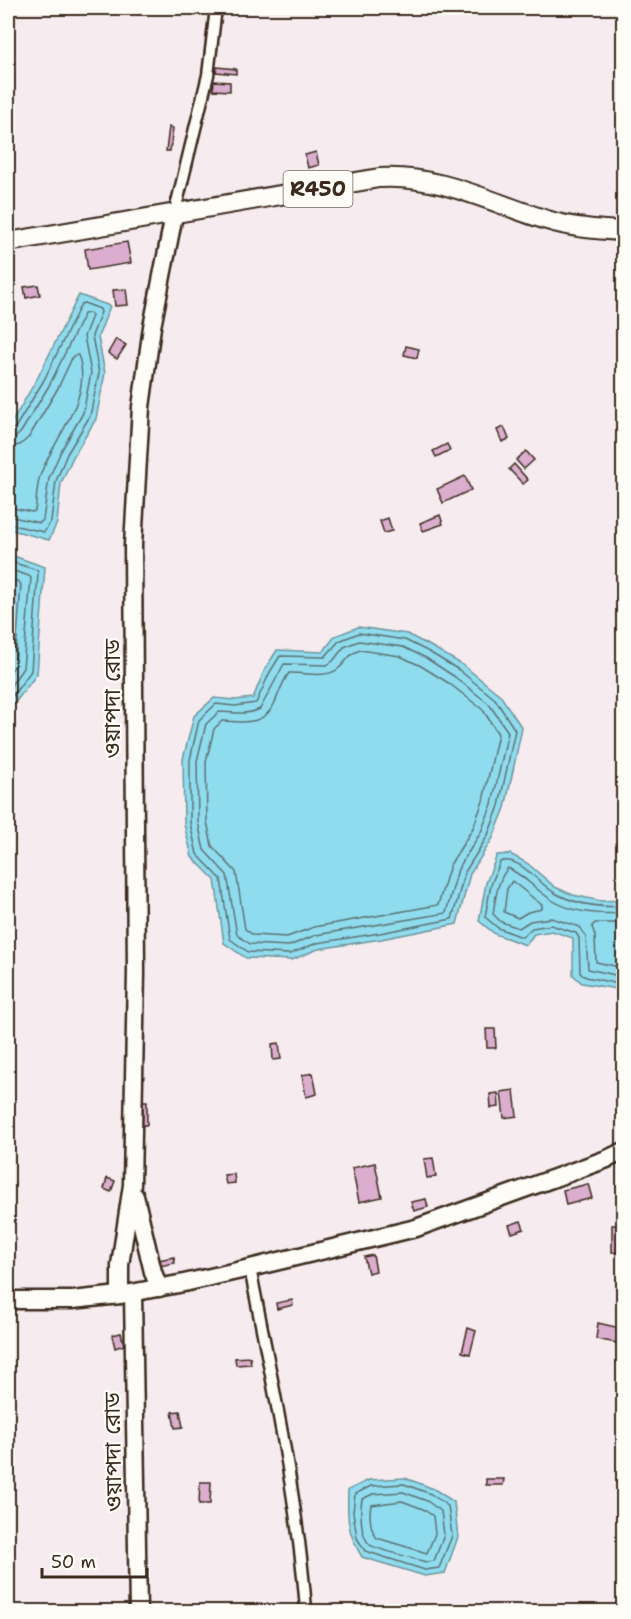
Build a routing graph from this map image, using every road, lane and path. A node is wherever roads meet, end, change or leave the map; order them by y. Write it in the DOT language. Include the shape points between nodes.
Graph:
graph roads {
  1 [pos="216,8"];
  2 [pos="174,215"];
  3 [pos="624,231"];
  4 [pos="8,242"];
  5 [pos="624,1151"];
  6 [pos="132,1185"];
  7 [pos="250,1268"];
  8 [pos="159,1288"];
  9 [pos="126,1294"];
  10 [pos="8,1300"];
  11 [pos="138,1611"];
  12 [pos="311,1611"];
  1 -- 2 [label="street" via="208,75"];
  2 -- 3 [label="main road, R450" via="401,176 450,186 549,221 591,230"];
  2 -- 4 [label="main road, R450"];
  2 -- 6 [label="street, ওয়াপদা রোড" via="141,407 133,545 136,972"];
  5 -- 7 [label="street" via="416,1228"];
  6 -- 8 [label="street, ওয়াপদা রোড"];
  6 -- 9 [label="street, ওয়াপদা রোড" via="120,1265"];
  7 -- 8 [label="street"];
  7 -- 12 [label="street" via="301,1550 306,1609"];
  8 -- 9 [label="street"];
  9 -- 10 [label="street" via="72,1300"];
  9 -- 11 [label="street, ওয়াপদা রোড"];
}
